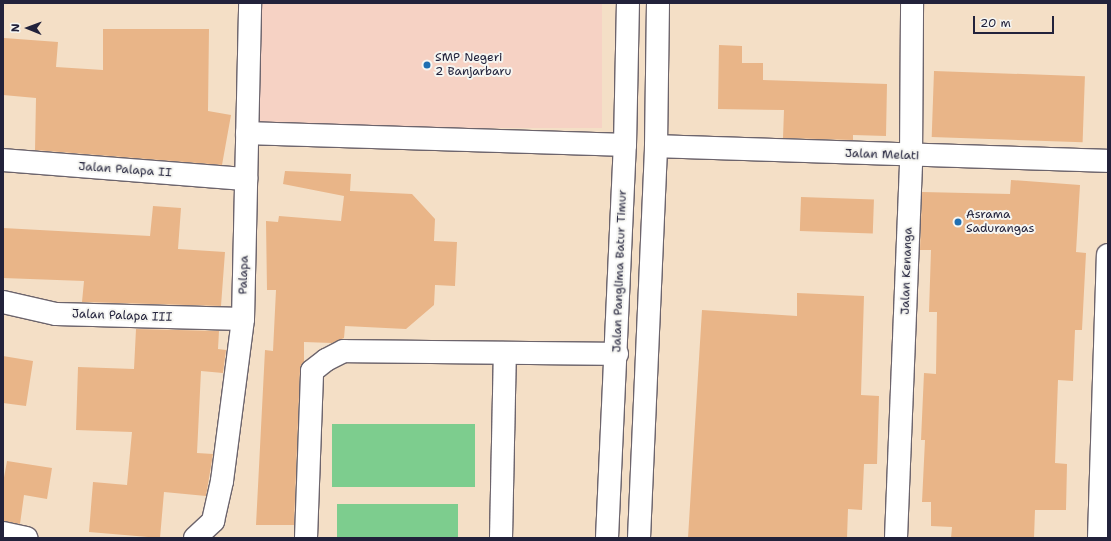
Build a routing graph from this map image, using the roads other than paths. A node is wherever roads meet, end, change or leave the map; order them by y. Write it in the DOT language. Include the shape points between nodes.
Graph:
graph roads {
  1 [pos="250,3"];
  2 [pos="628,3"];
  3 [pos="658,3"];
  4 [pos="912,3"];
  5 [pos="247,133"];
  6 [pos="625,145"];
  7 [pos="656,146"];
  8 [pos="911,157"];
  9 [pos="3,160"];
  10 [pos="1108,161"];
  11 [pos="246,179"];
  12 [pos="1108,255"];
  13 [pos="3,302"];
  14 [pos="243,319"];
  15 [pos="505,353"];
  16 [pos="616,363"];
  17 [pos="646,372"];
  18 [pos="1106,386"];
  19 [pos="610,494"];
  20 [pos="641,495"];
  21 [pos="3,532"];
  22 [pos="26,538"];
  23 [pos="195,538"];
  24 [pos="306,538"];
  25 [pos="501,538"];
  26 [pos="607,538"];
  27 [pos="639,538"];
  28 [pos="896,538"];
  29 [pos="1099,538"];
  1 -- 5 [label="street, Palapa"];
  2 -- 6 [label="street, Jalan Panglima Batur Timur"];
  3 -- 7 [label="street"];
  4 -- 8 [label="street, Jalan Kenanga"];
  5 -- 6 [label="street"];
  5 -- 11 [label="street, Palapa"];
  6 -- 16 [label="street, Jalan Panglima Batur Timur"];
  7 -- 8 [label="street, Jalan Melati"];
  7 -- 17 [label="street"];
  8 -- 10 [label="street, Jalan Melati"];
  8 -- 28 [label="street, Jalan Kenanga"];
  9 -- 11 [label="street, Jalan Palapa II"];
  11 -- 14 [label="street, Palapa"];
  12 -- 18 [label="street"];
  13 -- 14 [label="street, Jalan Palapa III" via="56,314"];
  14 -- 23 [label="street, Palapa" via="222,481 213,521"];
  15 -- 16 [label="street"];
  15 -- 24 [label="street" via="344,351 314,368"];
  15 -- 25 [label="street"];
  16 -- 17 [label="street" via="623,379 639,379"];
  16 -- 19 [label="street, Jalan Panglima Batur Timur"];
  17 -- 20 [label="street"];
  18 -- 29 [label="street"];
  19 -- 20 [label="street" via="625,488"];
  19 -- 26 [label="street, Jalan Panglima Batur Timur"];
  20 -- 27 [label="street"];
  21 -- 22 [label="street"];
}
